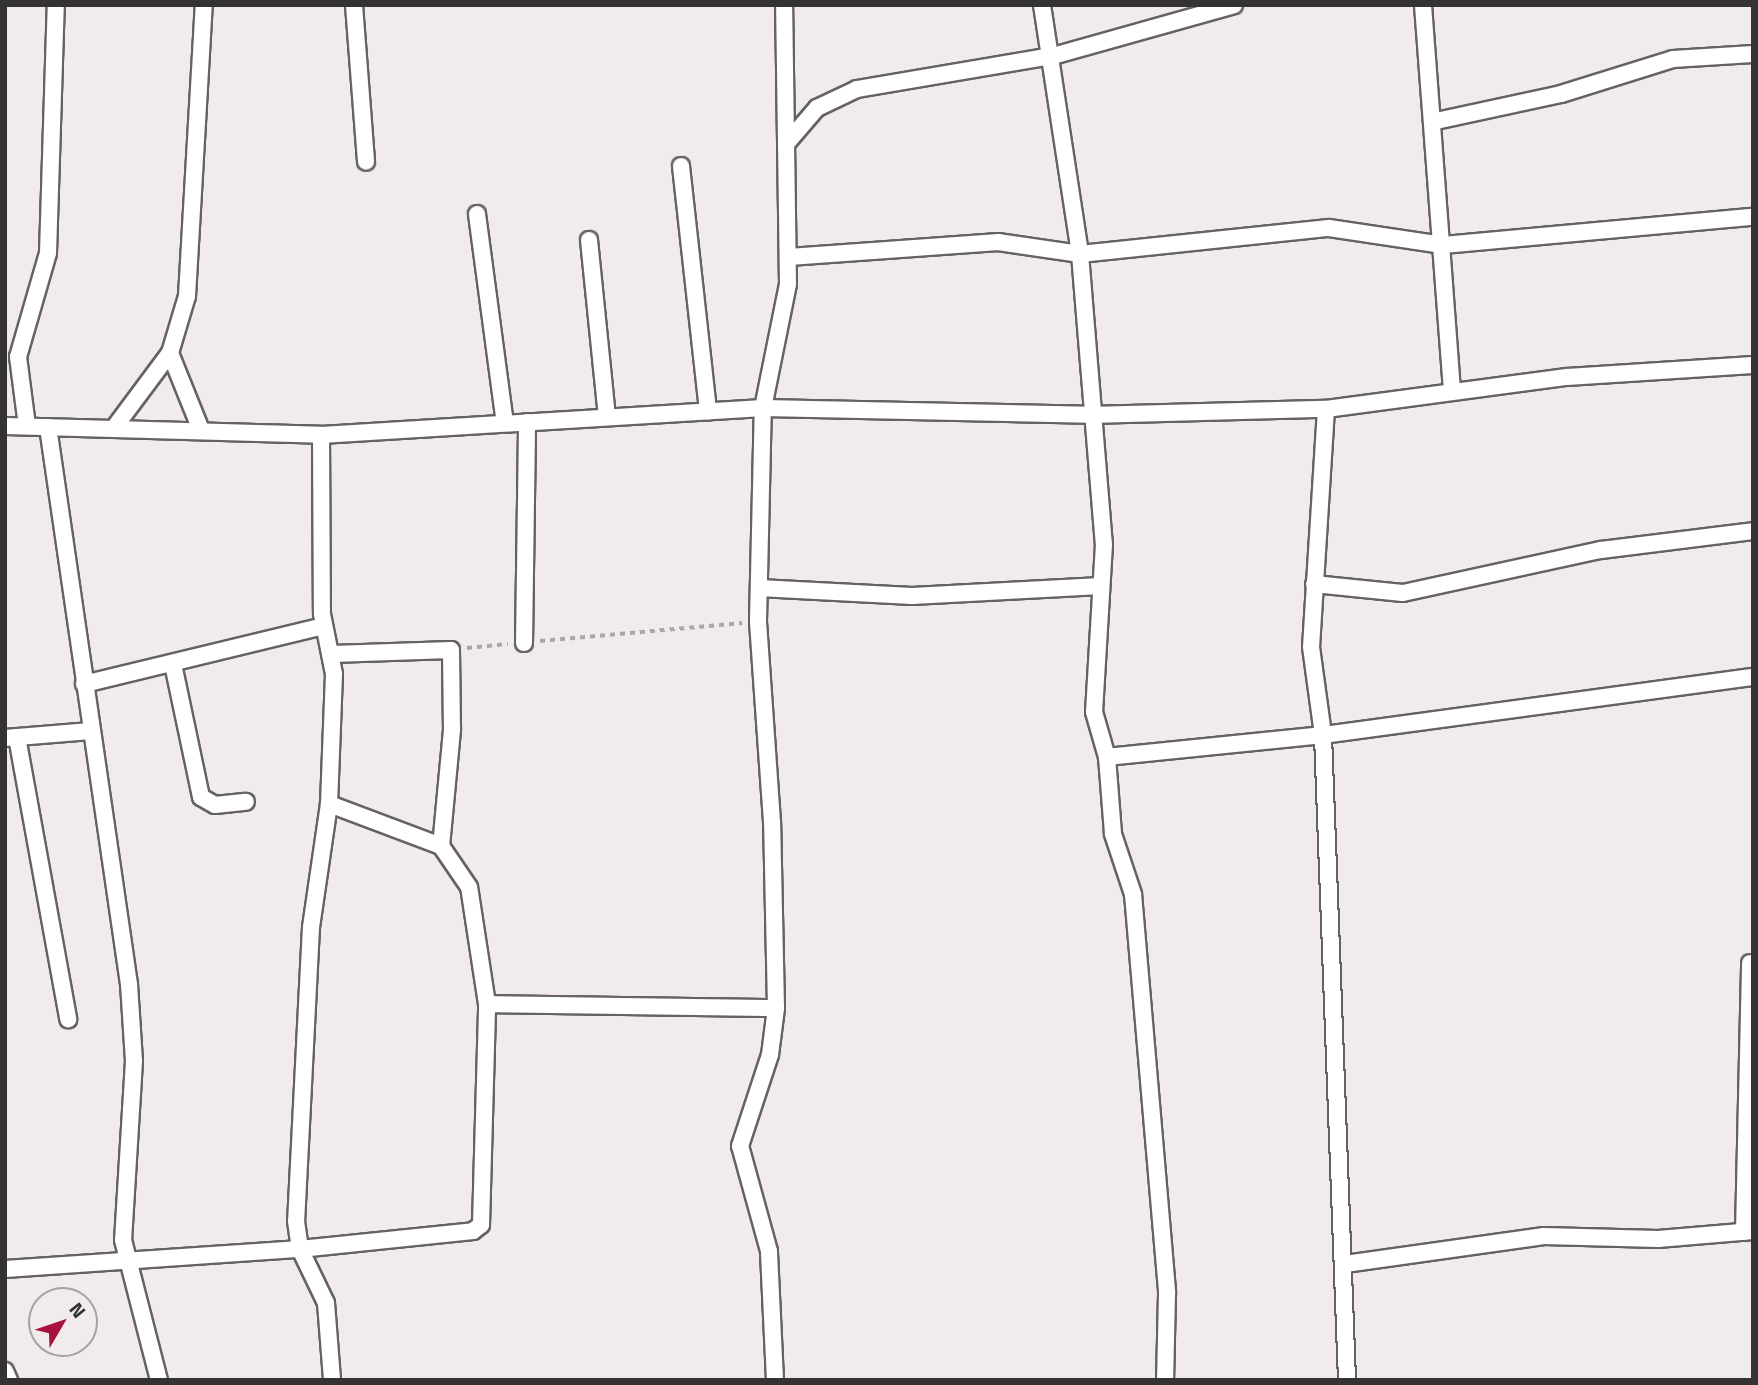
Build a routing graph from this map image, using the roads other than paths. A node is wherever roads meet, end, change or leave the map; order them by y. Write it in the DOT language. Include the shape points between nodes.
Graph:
graph roads {
  1 [pos="56,5"];
  2 [pos="204,5"];
  3 [pos="354,5"];
  4 [pos="785,5"];
  5 [pos="1042,5"];
  6 [pos="1234,5"];
  7 [pos="1423,5"];
  8 [pos="1753,54"];
  9 [pos="1053,56"];
  10 [pos="1436,121"];
  11 [pos="786,144"];
  12 [pos="366,162"];
  13 [pos="681,166"];
  14 [pos="477,214"];
  15 [pos="1753,216"];
  16 [pos="589,240"];
  17 [pos="1443,244"];
  18 [pos="1080,254"];
  19 [pos="789,257"];
  20 [pos="170,353"];
  21 [pos="1753,365"];
  22 [pos="1452,391"];
  23 [pos="764,408"];
  24 [pos="1326,409"];
  25 [pos="708,412"];
  26 [pos="1089,415"];
  27 [pos="607,417"];
  28 [pos="527,422"];
  29 [pos="505,424"];
  30 [pos="5,426"];
  31 [pos="27,426"];
  32 [pos="48,427"];
  33 [pos="114,428"];
  34 [pos="201,430"];
  35 [pos="321,435"];
  36 [pos="1753,531"];
  37 [pos="1314,584"];
  38 [pos="1101,586"];
  39 [pos="759,589"];
  40 [pos="323,626"];
  41 [pos="524,643"];
  42 [pos="332,653"];
  43 [pos="173,664"];
  44 [pos="1753,677"];
  45 [pos="84,684"];
  46 [pos="91,731"];
  47 [pos="1323,735"];
  48 [pos="11,737"];
  49 [pos="1107,757"];
  50 [pos="246,802"];
  51 [pos="329,804"];
  52 [pos="441,846"];
  53 [pos="1750,963"];
  54 [pos="487,1004"];
  55 [pos="776,1008"];
  56 [pos="68,1019"];
  57 [pos="1749,1232"];
  58 [pos="300,1249"];
  59 [pos="126,1262"];
  60 [pos="1345,1264"];
  61 [pos="5,1269"];
  62 [pos="5,1371"];
  63 [pos="9,1380"];
  64 [pos="159,1380"];
  65 [pos="332,1380"];
  66 [pos="775,1380"];
  67 [pos="1165,1380"];
  68 [pos="1347,1380"];
  1 -- 31 [label="street" via="48,253 18,357"];
  2 -- 20 [label="street" via="192,273"];
  3 -- 12 [label="street"];
  4 -- 11 [label="street"];
  5 -- 9 [label="street"];
  6 -- 9 [label="street"];
  7 -- 10 [label="street"];
  8 -- 10 [label="street" via="1674,59 1561,94"];
  9 -- 11 [label="street" via="857,89 817,108"];
  9 -- 18 [label="street"];
  10 -- 17 [label="street"];
  11 -- 19 [label="street"];
  13 -- 25 [label="street"];
  14 -- 29 [label="street"];
  15 -- 17 [label="street"];
  16 -- 27 [label="street"];
  17 -- 18 [label="street" via="1329,228"];
  17 -- 22 [label="street"];
  18 -- 19 [label="street" via="998,242"];
  18 -- 26 [label="street"];
  19 -- 23 [label="street" via="784,316"];
  20 -- 33 [label="street"];
  20 -- 34 [label="street"];
  21 -- 22 [label="street"];
  22 -- 24 [label="street"];
  23 -- 25 [label="street"];
  23 -- 26 [label="street"];
  23 -- 39 [label="street"];
  24 -- 26 [label="street"];
  24 -- 37 [label="street"];
  25 -- 27 [label="street"];
  26 -- 38 [label="street" via="1104,544"];
  27 -- 28 [label="street"];
  28 -- 29 [label="street"];
  28 -- 41 [label="street"];
  29 -- 35 [label="street"];
  30 -- 31 [label="street"];
  31 -- 32 [label="street"];
  32 -- 33 [label="street"];
  32 -- 45 [label="street"];
  33 -- 34 [label="street"];
  34 -- 35 [label="street"];
  35 -- 40 [label="street"];
  36 -- 37 [label="street" via="1601,550 1403,593"];
  37 -- 47 [label="street" via="1311,648"];
  38 -- 39 [label="street" via="912,596"];
  38 -- 49 [label="street" via="1094,712"];
  39 -- 55 [label="street" via="772,822"];
  40 -- 42 [label="street"];
  40 -- 43 [label="street"];
  42 -- 51 [label="street"];
  42 -- 52 [label="street" via="451,650 452,730"];
  43 -- 45 [label="street"];
  43 -- 50 [label="street" via="201,797 215,805"];
  44 -- 47 [label="street"];
  45 -- 46 [label="street"];
  46 -- 48 [label="street"];
  46 -- 59 [label="street" via="111,843 133,1036"];
  47 -- 49 [label="street"];
  47 -- 60 [label="street"];
  48 -- 56 [label="street"];
  49 -- 67 [label="street" via="1113,834 1133,894 1133,948 1146,1029 1170,1344"];
  51 -- 52 [label="street"];
  51 -- 58 [label="street" via="310,940 296,1208"];
  52 -- 54 [label="street" via="469,887"];
  53 -- 57 [label="street"];
  54 -- 55 [label="street"];
  54 -- 58 [label="street" via="481,1225 473,1231"];
  55 -- 66 [label="street" via="770,1055 740,1146 769,1251"];
  57 -- 60 [label="street" via="1658,1239 1544,1236"];
  58 -- 59 [label="street"];
  58 -- 65 [label="street" via="326,1303"];
  59 -- 61 [label="street"];
  59 -- 64 [label="street"];
  60 -- 68 [label="street"];
  62 -- 63 [label="street"];
}
